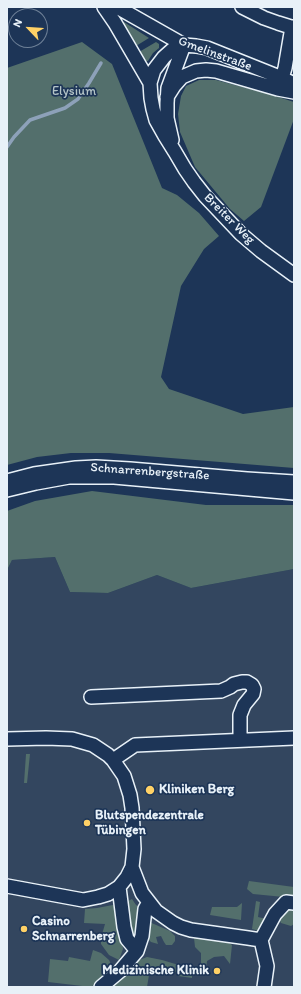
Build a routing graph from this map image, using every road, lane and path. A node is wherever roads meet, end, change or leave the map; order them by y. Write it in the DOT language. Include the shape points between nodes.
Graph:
graph roads {
  1 [pos="104,7"];
  2 [pos="117,7"];
  3 [pos="242,7"];
  4 [pos="293,27"];
  5 [pos="184,45"];
  6 [pos="150,83"];
  7 [pos="280,84"];
  8 [pos="294,84"];
  9 [pos="294,92"];
  10 [pos="167,97"];
  11 [pos="175,152"];
  12 [pos="294,275"];
  13 [pos="7,482"];
  14 [pos="294,482"];
  15 [pos="7,490"];
  16 [pos="294,493"];
  17 [pos="91,697"];
  18 [pos="294,738"];
  19 [pos="7,739"];
  20 [pos="240,740"];
  21 [pos="113,760"];
  22 [pos="132,866"];
  23 [pos="7,886"];
  24 [pos="119,887"];
  25 [pos="149,902"];
  26 [pos="294,904"];
  27 [pos="261,940"];
  28 [pos="137,950"];
  29 [pos="101,987"];
  30 [pos="264,987"];
  1 -- 6 [label="street"];
  2 -- 5 [label="street, Gmelinstraße"];
  3 -- 4 [label="street" via="264,18"];
  4 -- 7 [label="street"];
  5 -- 6 [label="street, Breiter Weg" via="173,49 164,57 154,70"];
  5 -- 7 [label="street, Gmelinstraße" via="207,48"];
  5 -- 10 [label="street, Breiter Weg"];
  6 -- 11 [label="street, Breiter Weg" via="156,120"];
  7 -- 8 [label="street, Gmelinstraße"];
  7 -- 9 [label="street, Gmelinstraße"];
  7 -- 10 [label="street, Gmelinstraße" via="216,71 196,71 182,77"];
  10 -- 11 [label="street, Breiter Weg" via="167,118"];
  11 -- 12 [label="street, Breiter Weg" via="194,182 220,213 261,251"];
  13 -- 14 [label="street, Schnarrenbergstraße" via="34,474 96,467"];
  15 -- 16 [label="street, Schnarrenbergstraße" via="69,478 114,477"];
  17 -- 20 [label="street" via="221,690 247,682 254,689 240,715"];
  18 -- 20 [label="street"];
  19 -- 21 [label="street" via="72,739 93,745"];
  20 -- 21 [label="street" via="134,745"];
  21 -- 22 [label="street" via="124,776 130,795 134,849"];
  22 -- 24 [label="street"];
  22 -- 25 [label="street" via="142,893"];
  23 -- 24 [label="street" via="83,900 108,894"];
  24 -- 28 [label="street" via="124,927 128,939"];
  25 -- 27 [label="street" via="156,911 173,923 191,930"];
  25 -- 28 [label="street" via="145,909 142,936"];
  26 -- 27 [label="street" via="286,902 275,914"];
  27 -- 30 [label="street" via="267,966"];
  28 -- 29 [label="street" via="120,971"];
}
